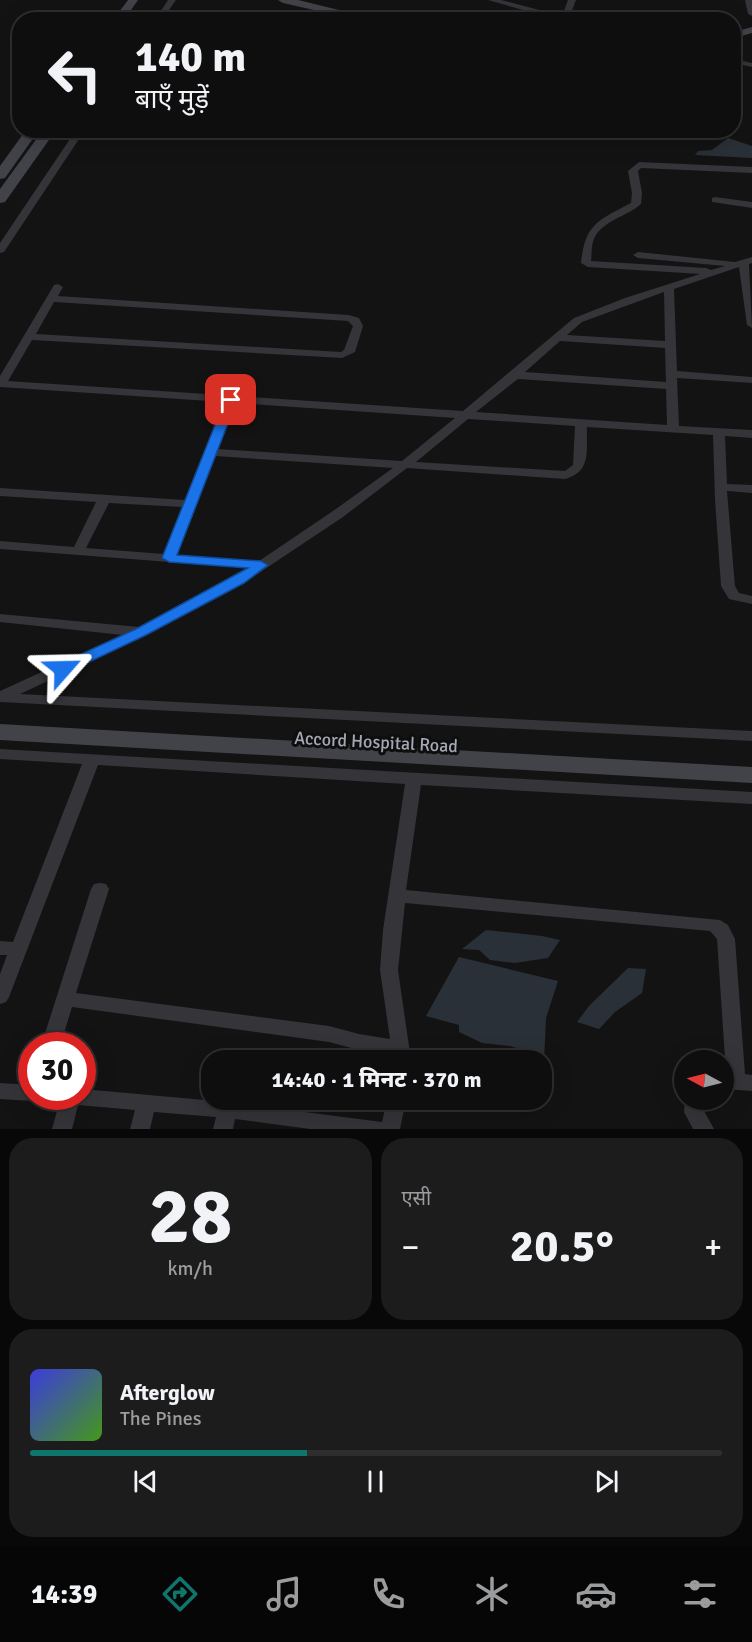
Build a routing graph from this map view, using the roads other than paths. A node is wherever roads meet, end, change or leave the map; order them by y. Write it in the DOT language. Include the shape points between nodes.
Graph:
graph roads {
  1 [pos="283,0"];
  2 [pos="307,0"];
  3 [pos="492,0"];
  4 [pos="749,0"];
  5 [pos="338,12"];
  6 [pos="354,12"];
  7 [pos="539,12"];
  8 [pos="752,14"];
  9 [pos="27,138"];
  10 [pos="44,138"];
  11 [pos="76,138"];
  12 [pos="752,170"];
  13 [pos="0,175"];
  14 [pos="0,199"];
  15 [pos="715,200"];
  16 [pos="752,205"];
  17 [pos="0,250"];
  18 [pos="638,255"];
  19 [pos="747,263"];
  20 [pos="715,271"];
  21 [pos="58,286"];
  22 [pos="669,287"];
  23 [pos="51,299"];
  24 [pos="749,300"];
  25 [pos="752,325"];
  26 [pos="28,337"];
  27 [pos="559,338"];
  28 [pos="671,345"];
  29 [pos="515,375"];
  30 [pos="672,380"];
  31 [pos="752,380"];
  32 [pos="1,384"];
  33 [pos="231,400"];
  34 [pos="465,416"];
  35 [pos="581,423"];
  36 [pos="673,429"];
  37 [pos="719,432"];
  38 [pos="752,434"];
  39 [pos="210,452"];
  40 [pos="404,465"];
  41 [pos="721,486"];
  42 [pos="752,489"];
  43 [pos="0,492"];
  44 [pos="104,499"];
  45 [pos="191,504"];
  46 [pos="0,545"];
  47 [pos="78,551"];
  48 [pos="169,558"];
  49 [pos="261,565"];
  50 [pos="752,600"];
  51 [pos="0,618"];
  52 [pos="141,632"];
  53 [pos="0,697"];
  54 [pos="0,721"];
  55 [pos="0,732"];
  56 [pos="752,736"];
  57 [pos="0,754"];
  58 [pos="92,759"];
  59 [pos="752,763"];
  60 [pos="752,775"];
  61 [pos="414,780"];
  62 [pos="752,798"];
  63 [pos="100,890"];
  64 [pos="397,896"];
  65 [pos="0,948"];
  66 [pos="19,950"];
  67 [pos="0,997"];
  68 [pos="65,999"];
  69 [pos="54,1032"];
  70 [pos="389,1050"];
  71 [pos="400,1050"];
  72 [pos="737,1082"];
  73 [pos="0,1091"];
  74 [pos="18,1093"];
  75 [pos="96,1099"];
  76 [pos="147,1103"];
  77 [pos="67,1110"];
  78 [pos="394,1110"];
  79 [pos="694,1110"];
  80 [pos="225,1119"];
  81 [pos="309,1124"];
  82 [pos="62,1129"];
  83 [pos="140,1129"];
  84 [pos="378,1129"];
  85 [pos="390,1129"];
  86 [pos="704,1129"];
  1 -- 5 [label="street"];
  2 -- 6 [label="street"];
  3 -- 7 [label="street"];
  4 -- 8 [label="street"];
  9 -- 13 [label="street"];
  10 -- 14 [label="street"];
  11 -- 17 [label="street"];
  12 -- 20 [label="street" via="639,165 633,171 636,204 600,224 588,241 588,264"];
  15 -- 16 [label="street"];
  18 -- 19 [label="street"];
  19 -- 20 [label="street"];
  19 -- 24 [label="street"];
  20 -- 22 [label="street"];
  21 -- 23 [label="street"];
  22 -- 27 [label="street" via="591,313"];
  22 -- 28 [label="street"];
  23 -- 26 [label="street"];
  23 -- 26 [label="street" via="349,318 358,327 348,352 342,355"];
  24 -- 25 [label="street"];
  26 -- 32 [label="street"];
  27 -- 28 [label="street"];
  27 -- 29 [label="street"];
  28 -- 30 [label="street"];
  29 -- 30 [label="street"];
  29 -- 34 [label="street"];
  30 -- 31 [label="street"];
  30 -- 36 [label="street"];
  32 -- 33 [label="street"];
  33 -- 34 [label="street"];
  33 -- 39 [label="street"];
  34 -- 35 [label="street"];
  34 -- 40 [label="street"];
  35 -- 36 [label="street"];
  35 -- 40 [label="street" via="579,465 573,473"];
  36 -- 37 [label="street"];
  37 -- 38 [label="street"];
  37 -- 41 [label="street"];
  39 -- 40 [label="street"];
  39 -- 45 [label="street"];
  40 -- 49 [label="street"];
  41 -- 42 [label="street"];
  41 -- 50 [label="street" via="728,586 734,596"];
  43 -- 44 [label="street"];
  44 -- 45 [label="street"];
  44 -- 47 [label="street"];
  45 -- 48 [label="street"];
  46 -- 47 [label="street"];
  47 -- 48 [label="street"];
  48 -- 49 [label="street"];
  49 -- 52 [label="street"];
  51 -- 52 [label="street"];
  52 -- 53 [label="street"];
  53 -- 56 [label="street"];
  54 -- 59 [label="street, Accord Hospital Road"];
  55 -- 60 [label="street"];
  57 -- 58 [label="street"];
  58 -- 61 [label="street"];
  58 -- 66 [label="street"];
  61 -- 62 [label="street"];
  61 -- 64 [label="street"];
  63 -- 68 [label="street"];
  64 -- 71 [label="street" via="389,970"];
  64 -- 72 [label="street" via="714,925 726,939"];
  65 -- 66 [label="street"];
  66 -- 67 [label="street"];
  68 -- 69 [label="street"];
  68 -- 70 [label="street" via="322,1033"];
  73 -- 74 [label="street"];
  75 -- 76 [label="street"];
  76 -- 80 [label="street"];
  76 -- 83 [label="street"];
  77 -- 82 [label="street"];
  78 -- 85 [label="street"];
  79 -- 86 [label="street"];
  80 -- 81 [label="street"];
  81 -- 84 [label="street"];
}
